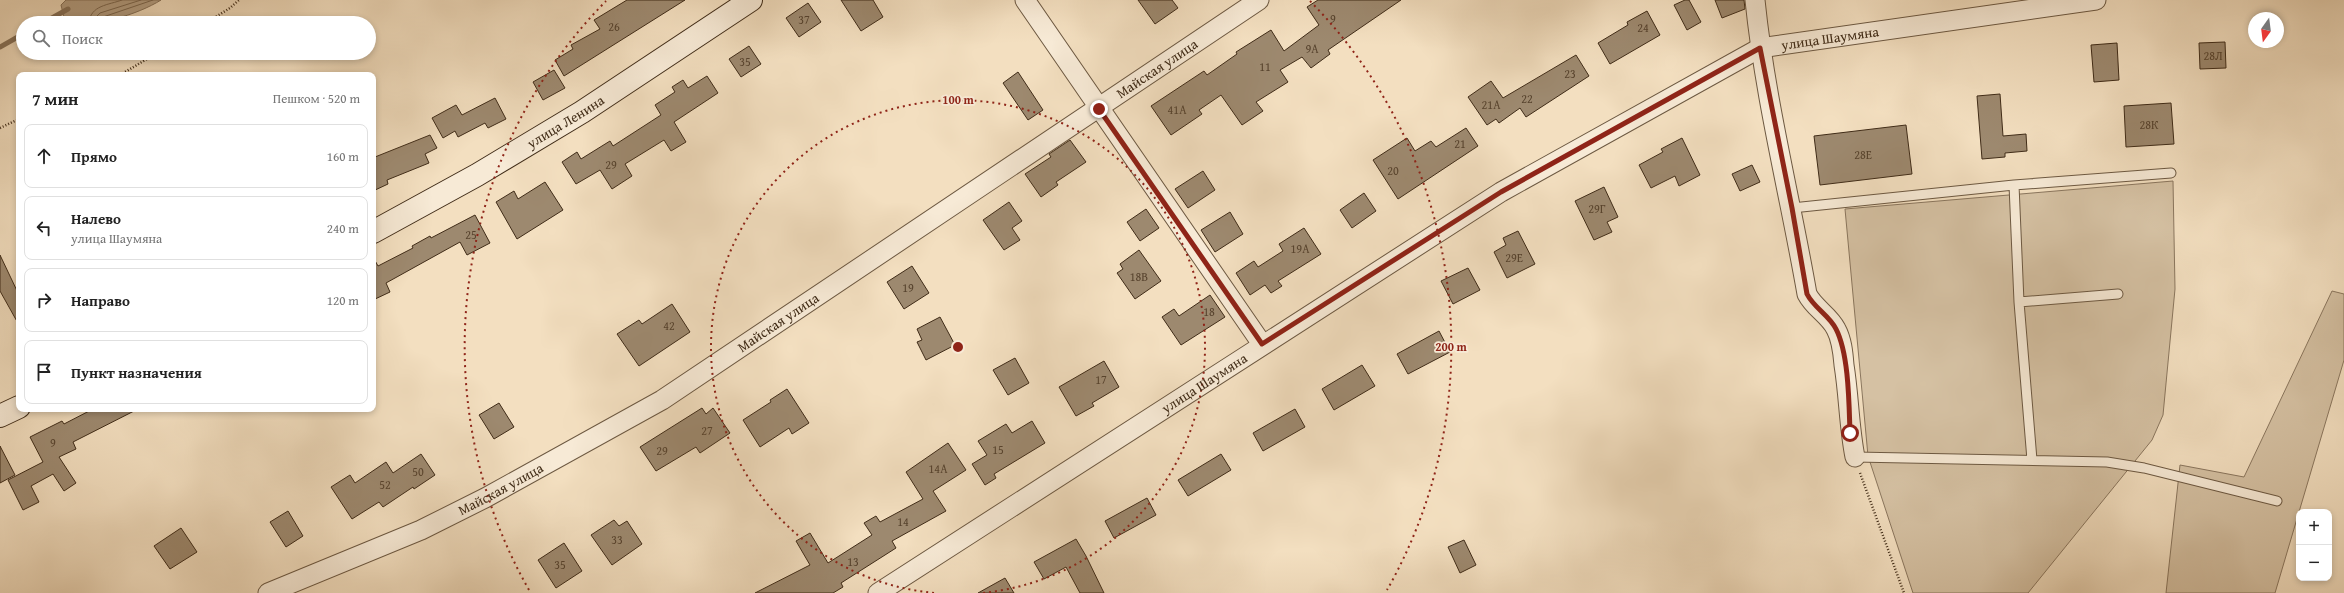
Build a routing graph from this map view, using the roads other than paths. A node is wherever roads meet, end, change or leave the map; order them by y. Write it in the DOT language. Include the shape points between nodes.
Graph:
graph roads {
  1 [pos="751,0"];
  2 [pos="1025,0"];
  3 [pos="1259,0"];
  4 [pos="1755,0"];
  5 [pos="2096,0"];
  6 [pos="1760,48"];
  7 [pos="1099,109"];
  8 [pos="2171,173"];
  9 [pos="2014,185"];
  10 [pos="1792,208"];
  11 [pos="376,230"];
  12 [pos="2118,294"];
  13 [pos="2019,302"];
  14 [pos="1262,344"];
  15 [pos="16,408"];
  16 [pos="0,416"];
  17 [pos="1855,457"];
  18 [pos="2032,460"];
  19 [pos="2277,500"];
  20 [pos="268,593"];
  21 [pos="878,593"];
  1 -- 11 [label="street, улица Ленина" via="582,112 477,175"];
  2 -- 7 [label="street"];
  3 -- 7 [label="street, Майская улица"];
  4 -- 6 [label="street"];
  5 -- 6 [label="street, улица Шаумяна"];
  6 -- 10 [label="street"];
  6 -- 14 [label="street, улица Шаумяна" via="1501,192"];
  7 -- 14 [label="street"];
  7 -- 20 [label="street, Майская улица" via="662,400 485,498 421,530"];
  8 -- 9 [label="lane"];
  9 -- 10 [label="lane"];
  9 -- 13 [label="lane"];
  10 -- 17 [label="street" via="1807,294 1813,305 1836,329 1842,347 1850,433"];
  12 -- 13 [label="lane"];
  13 -- 18 [label="lane"];
  14 -- 21 [label="street, улица Шаумяна"];
  15 -- 16 [label="street"];
  17 -- 18 [label="lane"];
  18 -- 19 [label="lane" via="2107,462"];
}
